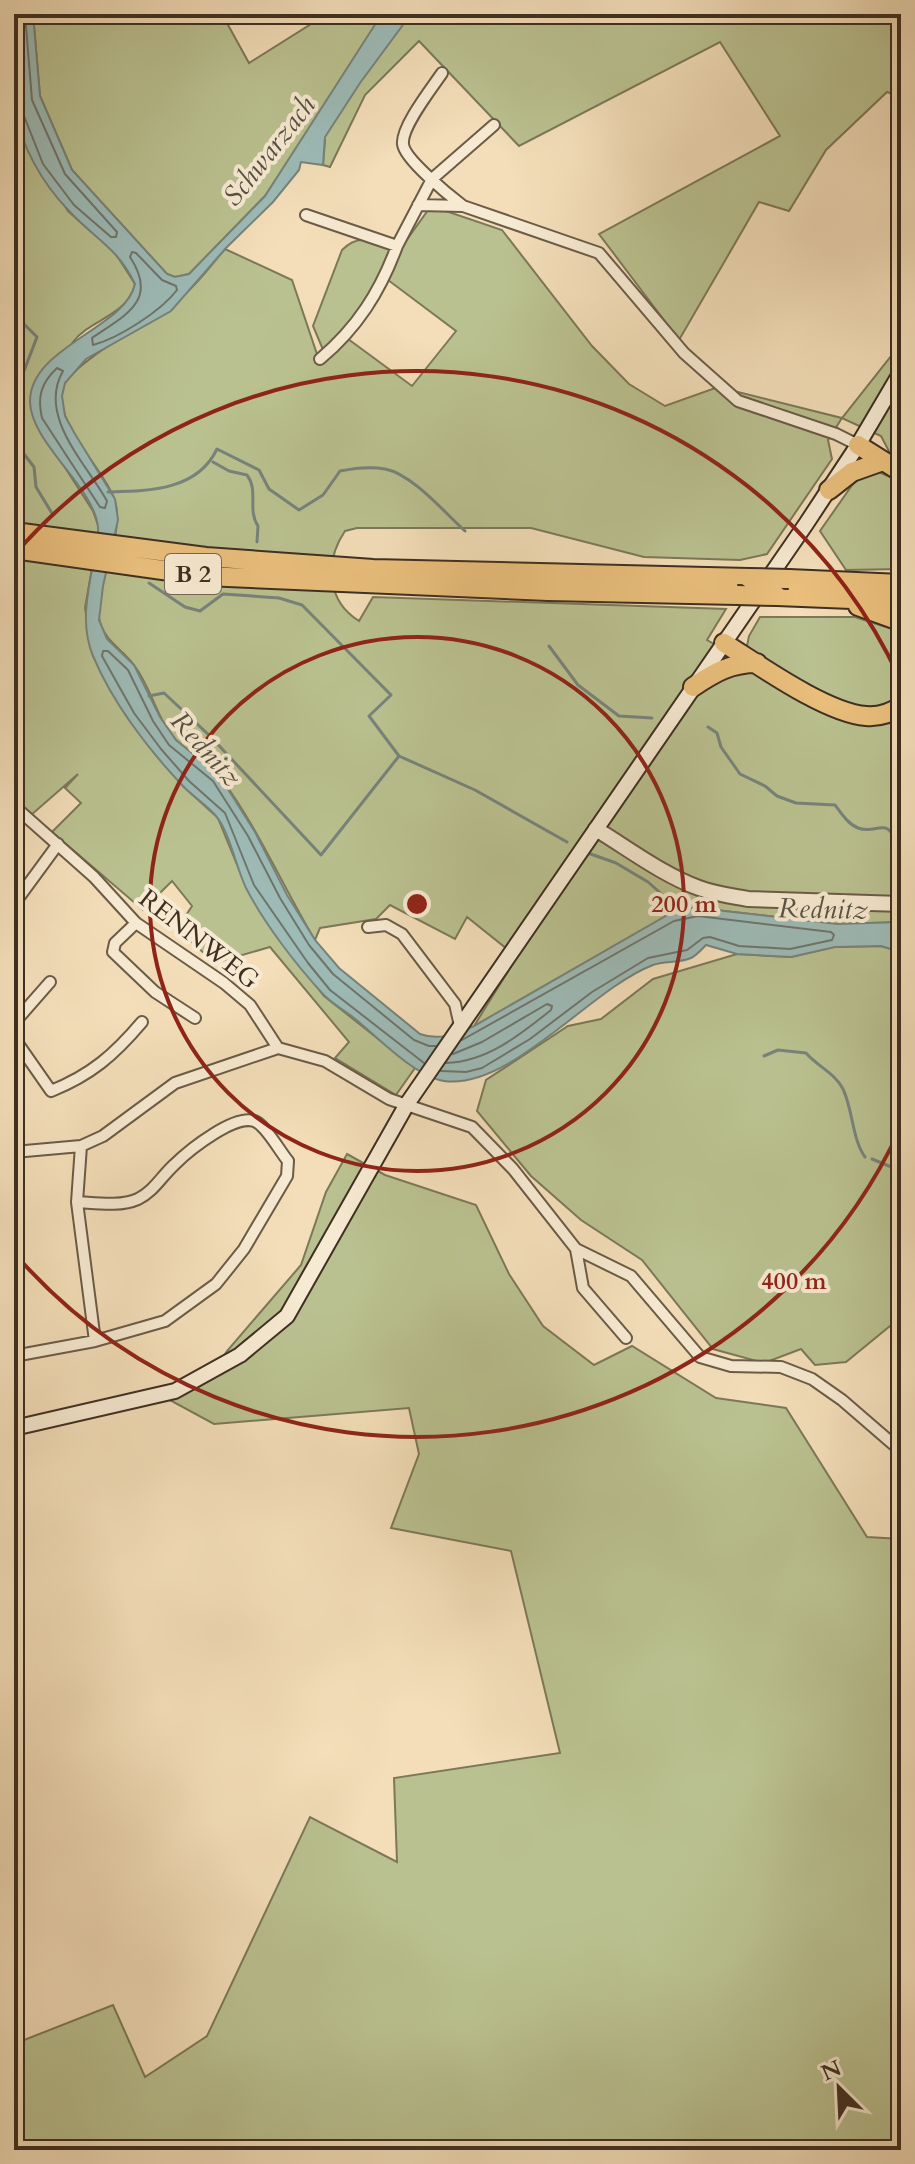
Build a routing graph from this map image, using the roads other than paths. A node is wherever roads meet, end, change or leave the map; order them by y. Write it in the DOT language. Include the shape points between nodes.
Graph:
graph roads {
  1 [pos="442,73"];
  2 [pos="494,125"];
  3 [pos="432,179"];
  4 [pos="418,205"];
  5 [pos="463,206"];
  6 [pos="306,215"];
  7 [pos="397,246"];
  8 [pos="320,359"];
  9 [pos="901,372"];
  10 [pos="858,445"];
  11 [pos="883,461"];
  12 [pos="901,472"];
  13 [pos="829,490"];
  14 [pos="14,532"];
  15 [pos="14,549"];
  16 [pos="373,576"];
  17 [pos="901,578"];
  18 [pos="865,582"];
  19 [pos="901,584"];
  20 [pos="816,597"];
  21 [pos="901,601"];
  22 [pos="901,625"];
  23 [pos="724,643"];
  24 [pos="757,663"];
  25 [pos="693,687"];
  26 [pos="901,706"];
  27 [pos="14,806"];
  28 [pos="596,829"];
  29 [pos="58,844"];
  30 [pos="14,904"];
  31 [pos="901,904"];
  32 [pos="136,923"];
  33 [pos="368,927"];
  34 [pos="50,982"];
  35 [pos="195,1018"];
  36 [pos="142,1022"];
  37 [pos="14,1023"];
  38 [pos="458,1030"];
  39 [pos="14,1038"];
  40 [pos="278,1048"];
  41 [pos="407,1104"];
  42 [pos="81,1146"];
  43 [pos="14,1152"];
  44 [pos="77,1202"];
  45 [pos="576,1249"];
  46 [pos="626,1338"];
  47 [pos="95,1341"];
  48 [pos="14,1356"];
  49 [pos="14,1428"];
  50 [pos="901,1451"];
  1 -- 3 [label="street" via="406,129 403,144"];
  2 -- 3 [label="street"];
  3 -- 4 [label="street"];
  3 -- 5 [label="street"];
  4 -- 5 [label="street"];
  4 -- 7 [label="street"];
  5 -- 10 [label="street" via="599,253 684,353 738,401"];
  6 -- 7 [label="street"];
  7 -- 8 [label="street" via="368,308"];
  9 -- 10 [label="main road"];
  10 -- 11 [label="highway"];
  10 -- 13 [label="main road"];
  11 -- 12 [label="highway"];
  11 -- 13 [label="highway" via="852,472"];
  13 -- 23 [label="main road"];
  14 -- 16 [label="highway, B 2"];
  15 -- 16 [label="highway, B 2" via="205,576"];
  16 -- 18 [label="highway, B 2, bridge"];
  16 -- 20 [label="highway, B 2, bridge"];
  17 -- 18 [label="highway"];
  18 -- 19 [label="highway, B 2"];
  20 -- 21 [label="highway, B 2"];
  20 -- 22 [label="highway" via="865,608"];
  23 -- 24 [label="highway"];
  23 -- 25 [label="main road"];
  24 -- 25 [label="highway" via="732,665"];
  24 -- 26 [label="highway" via="849,713 884,714"];
  25 -- 28 [label="main road"];
  27 -- 29 [label="street, RENNWEG"];
  28 -- 31 [label="main road" via="672,876 724,895"];
  28 -- 38 [label="main road"];
  29 -- 30 [label="street"];
  29 -- 32 [label="street, RENNWEG"];
  32 -- 35 [label="street" via="115,943 113,952 155,992"];
  32 -- 40 [label="street, RENNWEG" via="250,1005"];
  33 -- 38 [label="street" via="386,925 402,934 455,1004"];
  34 -- 37 [label="street"];
  36 -- 39 [label="street" via="100,1065 51,1091"];
  38 -- 41 [label="main road"];
  40 -- 41 [label="street" via="325,1061"];
  40 -- 42 [label="street" via="175,1083"];
  41 -- 45 [label="street" via="472,1127"];
  41 -- 49 [label="main road" via="287,1316 240,1355 175,1391"];
  42 -- 43 [label="street"];
  42 -- 44 [label="street"];
  44 -- 47 [label="street"];
  44 -- 47 [label="street" via="120,1203 142,1197 201,1144 249,1119 288,1161 287,1176 216,1284 165,1321"];
  45 -- 46 [label="street" via="583,1288"];
  45 -- 50 [label="street" via="631,1276 700,1357 731,1366 781,1367 812,1379"];
  47 -- 48 [label="street"];
}
